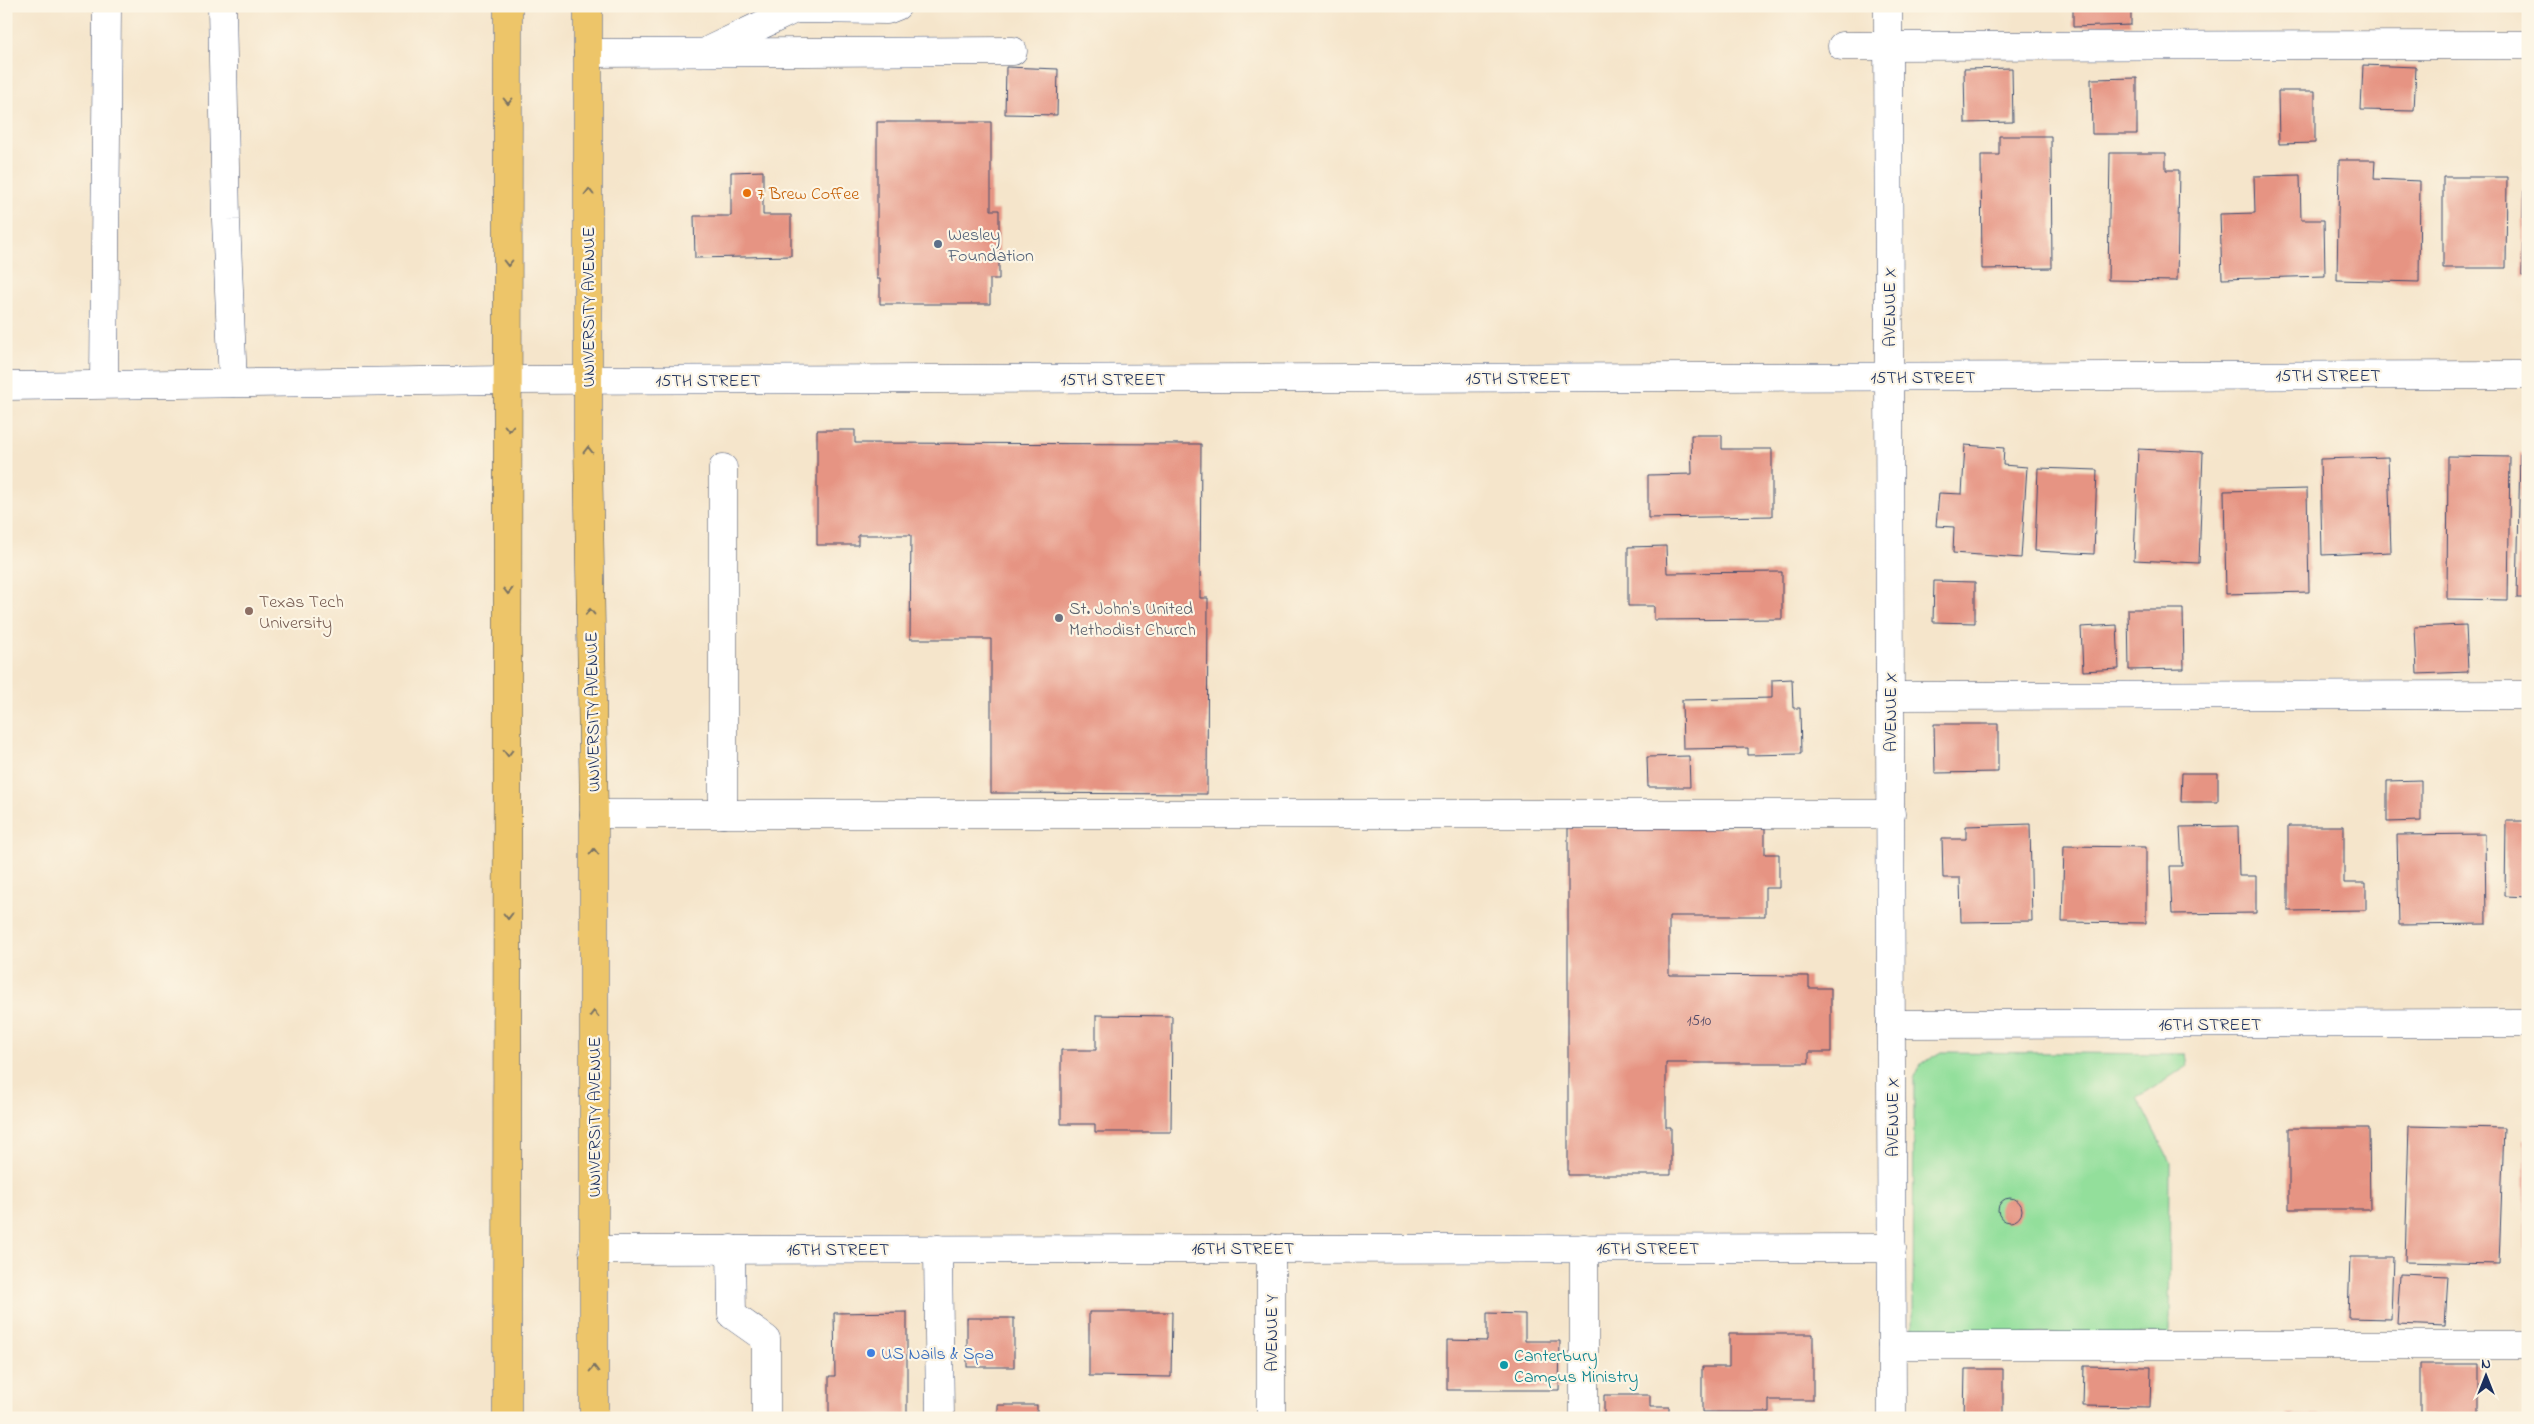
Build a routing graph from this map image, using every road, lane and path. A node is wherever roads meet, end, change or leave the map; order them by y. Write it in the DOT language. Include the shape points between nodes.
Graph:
graph roads {
  1 [pos="107,6"];
  2 [pos="222,6"];
  3 [pos="508,6"];
  4 [pos="588,6"];
  5 [pos="897,6"];
  6 [pos="1888,6"];
  7 [pos="2528,45"];
  8 [pos="1842,46"];
  9 [pos="1888,46"];
  10 [pos="1013,50"];
  11 [pos="588,53"];
  12 [pos="703,53"];
  13 [pos="2528,375"];
  14 [pos="1890,377"];
  15 [pos="508,380"];
  16 [pos="588,380"];
  17 [pos="232,383"];
  18 [pos="104,384"];
  19 [pos="6,386"];
  20 [pos="723,468"];
  21 [pos="2528,695"];
  22 [pos="1890,696"];
  23 [pos="594,814"];
  24 [pos="723,814"];
  25 [pos="1891,814"];
  26 [pos="2528,1023"];
  27 [pos="1891,1024"];
  28 [pos="1271,1248"];
  29 [pos="1584,1248"];
  30 [pos="1892,1248"];
  31 [pos="731,1249"];
  32 [pos="938,1249"];
  33 [pos="594,1250"];
  34 [pos="1892,1345"];
  35 [pos="2528,1345"];
  36 [pos="507,1418"];
  37 [pos="594,1418"];
  38 [pos="766,1418"];
  39 [pos="940,1418"];
  40 [pos="1271,1418"];
  41 [pos="1584,1418"];
  42 [pos="1892,1418"];
  1 -- 18 [label="street"];
  2 -- 17 [label="street"];
  3 -- 15 [label="main road, one-way"];
  4 -- 11 [label="main road, UNIVERSITY AVENUE"];
  5 -- 12 [label="street" via="887,10 794,9"];
  6 -- 9 [label="street, AVENUE X"];
  7 -- 9 [label="street"];
  8 -- 9 [label="street"];
  9 -- 14 [label="street, AVENUE X"];
  10 -- 12 [label="street"];
  11 -- 12 [label="street"];
  16 -- 11 [label="main road, UNIVERSITY AVENUE, one-way"];
  13 -- 14 [label="street, 15TH STREET"];
  14 -- 16 [label="street, 15TH STREET"];
  14 -- 22 [label="street, AVENUE X"];
  15 -- 16 [label="street, 15TH STREET"];
  15 -- 17 [label="street, 15TH STREET"];
  15 -- 36 [label="main road, one-way"];
  23 -- 16 [label="main road, UNIVERSITY AVENUE, one-way"];
  17 -- 18 [label="street, 15TH STREET"];
  18 -- 19 [label="street, 15TH STREET"];
  20 -- 24 [label="street"];
  21 -- 22 [label="street"];
  22 -- 25 [label="street, AVENUE X"];
  23 -- 24 [label="street"];
  33 -- 23 [label="main road, UNIVERSITY AVENUE, one-way"];
  24 -- 25 [label="street"];
  25 -- 27 [label="street, AVENUE X"];
  26 -- 27 [label="street, 16TH STREET"];
  27 -- 30 [label="street, AVENUE X"];
  28 -- 29 [label="street, 16TH STREET"];
  28 -- 32 [label="street, 16TH STREET"];
  28 -- 40 [label="street, AVENUE Y"];
  29 -- 30 [label="street, 16TH STREET"];
  29 -- 41 [label="street"];
  30 -- 34 [label="street, AVENUE X"];
  31 -- 32 [label="street, 16TH STREET"];
  31 -- 33 [label="street, 16TH STREET"];
  31 -- 38 [label="street" via="732,1315 766,1339"];
  32 -- 39 [label="street"];
  37 -- 33 [label="main road, UNIVERSITY AVENUE, one-way"];
  34 -- 35 [label="street"];
  34 -- 42 [label="street, AVENUE X"];
}
